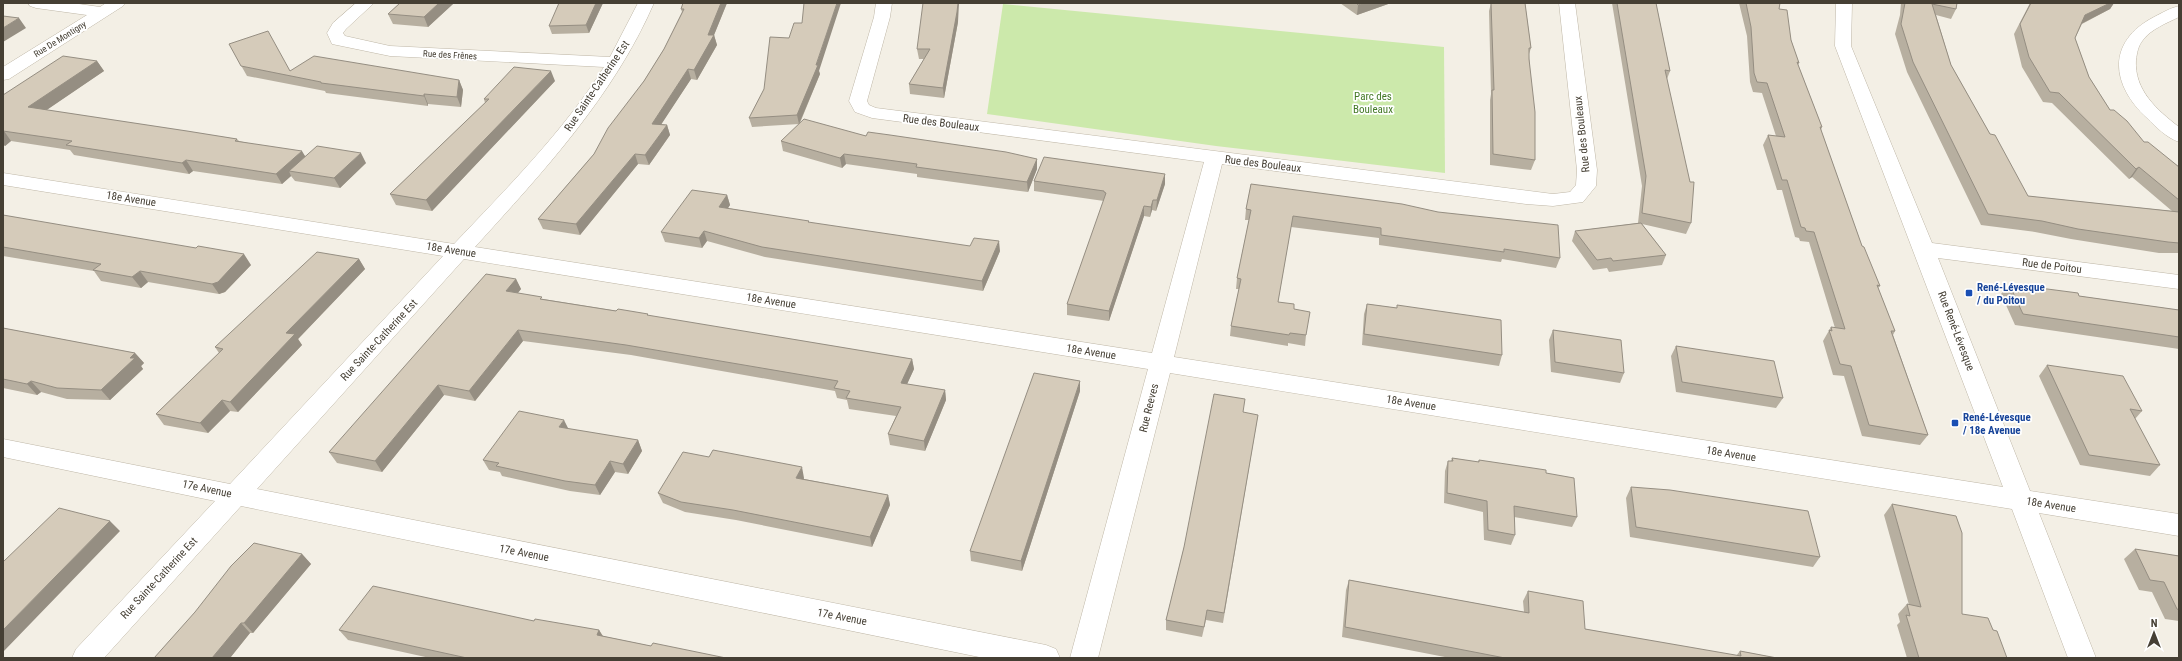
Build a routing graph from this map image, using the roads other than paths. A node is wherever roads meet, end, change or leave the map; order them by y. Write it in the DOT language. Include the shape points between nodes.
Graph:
graph roads {
  1 [pos="36,3"];
  2 [pos="366,3"];
  3 [pos="646,3"];
  4 [pos="884,3"];
  5 [pos="1567,3"];
  6 [pos="1844,3"];
  7 [pos="110,7"];
  8 [pos="2179,11"];
  9 [pos="616,62"];
  10 [pos="3,75"];
  11 [pos="2179,136"];
  12 [pos="1214,158"];
  13 [pos="3,179"];
  14 [pos="1924,249"];
  15 [pos="460,252"];
  16 [pos="2179,282"];
  17 [pos="1160,363"];
  18 [pos="3,448"];
  19 [pos="236,495"];
  20 [pos="2020,500"];
  21 [pos="2179,525"];
  22 [pos="86,658"];
  23 [pos="1046,658"];
  24 [pos="1084,658"];
  25 [pos="2082,658"];
  1 -- 7 [label="street"];
  2 -- 9 [label="street, Rue des Frênes" via="339,26 335,33 338,40 390,51 444,56"];
  3 -- 9 [label="street, Rue Sainte-Catherine Est" via="629,41"];
  4 -- 12 [label="street, Rue des Bouleaux" via="858,101 861,108 872,113"];
  5 -- 12 [label="street, Rue des Bouleaux" via="1587,170 1586,186 1576,198 1526,198"];
  6 -- 14 [label="street, Rue René-Lévesque" via="1843,46"];
  7 -- 10 [label="street, Rue De Montigny"];
  8 -- 11 [label="street" via="2143,30 2130,44 2125,66 2133,92 2152,114"];
  9 -- 15 [label="street, Rue Sainte-Catherine Est" via="578,117"];
  12 -- 17 [label="street, Rue Reeves"];
  13 -- 15 [label="street, 18e Avenue"];
  14 -- 16 [label="street, Rue de Poitou"];
  14 -- 20 [label="street, Rue René-Lévesque"];
  15 -- 17 [label="street, 18e Avenue"];
  15 -- 19 [label="street, Rue Sainte-Catherine Est"];
  17 -- 20 [label="street, 18e Avenue"];
  17 -- 24 [label="street, Rue Reeves"];
  18 -- 19 [label="street, 17e Avenue"];
  19 -- 22 [label="street, Rue Sainte-Catherine Est"];
  19 -- 23 [label="street, 17e Avenue"];
  20 -- 21 [label="street, 18e Avenue"];
  20 -- 25 [label="street, Rue René-Lévesque"];
}
